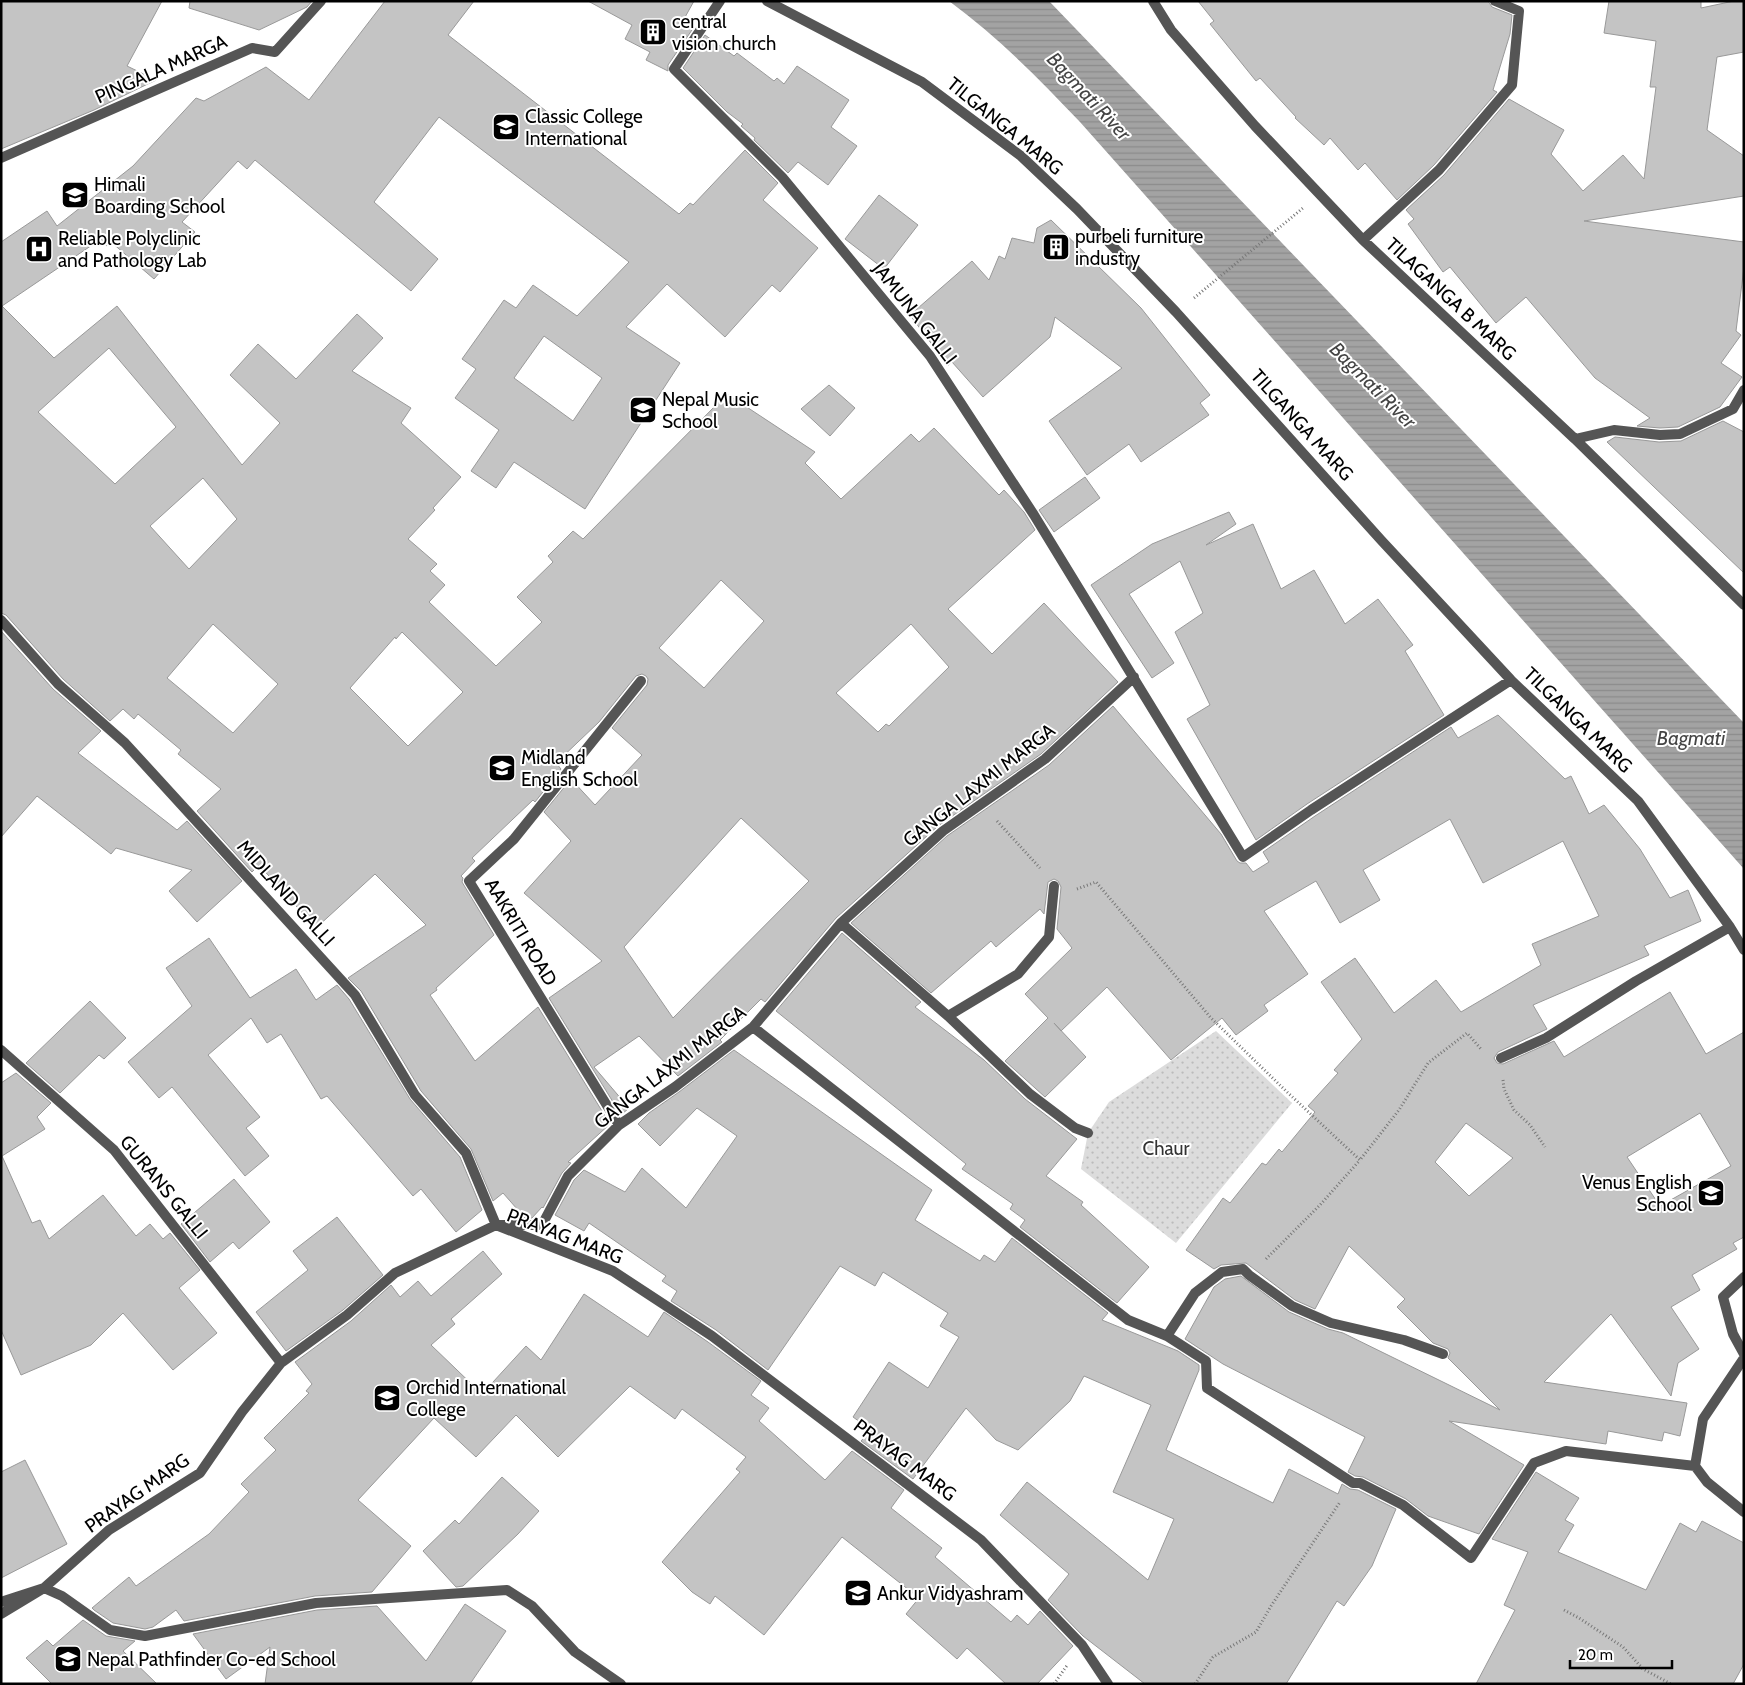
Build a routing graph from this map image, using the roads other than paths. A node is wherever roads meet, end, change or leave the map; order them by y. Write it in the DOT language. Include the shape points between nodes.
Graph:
graph roads {
  1 [pos="320,1"];
  2 [pos="720,1"];
  3 [pos="767,1"];
  4 [pos="1153,1"];
  5 [pos="1495,1"];
  6 [pos="1,158"];
  7 [pos="1363,240"];
  8 [pos="1744,390"];
  9 [pos="1575,439"];
  10 [pos="1744,605"];
  11 [pos="1,620"];
  12 [pos="1134,677"];
  13 [pos="641,680"];
  14 [pos="1511,680"];
  15 [pos="1054,886"];
  16 [pos="841,923"];
  17 [pos="1730,927"];
  18 [pos="1744,950"];
  19 [pos="948,1016"];
  20 [pos="753,1027"];
  21 [pos="1,1050"];
  22 [pos="1501,1058"];
  23 [pos="619,1126"];
  24 [pos="1088,1133"];
  25 [pos="496,1225"];
  26 [pos="1744,1277"];
  27 [pos="1167,1336"];
  28 [pos="1443,1354"];
  29 [pos="1744,1354"];
  30 [pos="1744,1358"];
  31 [pos="281,1363"];
  32 [pos="1695,1466"];
  33 [pos="1744,1512"];
  34 [pos="44,1588"];
  35 [pos="1,1602"];
  36 [pos="1,1614"];
  37 [pos="621,1684"];
  38 [pos="1108,1684"];
  1 -- 6 [label="street, PINGALA MARGA" via="274,52 252,48"];
  2 -- 12 [label="street, JAMUNA GALLI" via="674,69 782,177 930,356"];
  3 -- 14 [label="street, TILGANGA MARG" via="922,82 1021,156 1176,312"];
  4 -- 7 [label="street, TILAGANGA B MARG" via="1171,30 1242,111"];
  5 -- 7 [label="street" via="1519,11 1512,85 1439,170"];
  7 -- 9 [label="street, TILAGANGA B MARG"];
  8 -- 9 [label="street" via="1733,409 1680,434 1614,430"];
  9 -- 10 [label="street, TILAGANGA B MARG"];
  11 -- 25 [label="street, MIDLAND GALLI" via="58,684 125,743 355,995 415,1095 466,1153"];
  12 -- 14 [label="street" via="1243,857"];
  12 -- 16 [label="street, GANGA LAXMI MARGA" via="1045,759 943,831"];
  13 -- 23 [label="street, AAKRITI ROAD" via="514,839 469,881"];
  14 -- 17 [label="street, TILGANGA MARG" via="1638,801"];
  15 -- 19 [label="street" via="1049,938 1018,974"];
  16 -- 19 [label="street"];
  16 -- 20 [label="street, GANGA LAXMI MARGA"];
  17 -- 18 [label="street, TILGANGA MARG"];
  17 -- 22 [label="street" via="1546,1038"];
  19 -- 24 [label="street" via="1030,1094 1075,1128"];
  20 -- 23 [label="street, GANGA LAXMI MARGA"];
  20 -- 27 [label="street" via="1128,1320"];
  21 -- 31 [label="street, GURANS GALLI" via="114,1150"];
  23 -- 25 [label="street, GANGA LAXMI MARGA" via="568,1176 542,1225"];
  25 -- 31 [label="street, PRAYAG MARG" via="395,1273 347,1315"];
  25 -- 38 [label="street, PRAYAG MARG" via="613,1271 712,1336 981,1540 1082,1645"];
  26 -- 29 [label="street" via="1723,1297 1733,1334"];
  27 -- 28 [label="street" via="1195,1293 1222,1272 1243,1268 1292,1306 1331,1323 1404,1340"];
  27 -- 32 [label="street" via="1206,1361 1206,1388 1353,1483 1360,1483 1402,1505 1471,1558 1534,1463 1566,1452"];
  30 -- 32 [label="street" via="1703,1419"];
  31 -- 34 [label="street, PRAYAG MARG" via="200,1473 109,1530"];
  32 -- 33 [label="street" via="1706,1482"];
  34 -- 35 [label="street"];
  34 -- 36 [label="street, PRAYAG MARG"];
  34 -- 37 [label="street" via="62,1596 110,1630 145,1636 316,1603 507,1590 532,1606 575,1652"];
}
